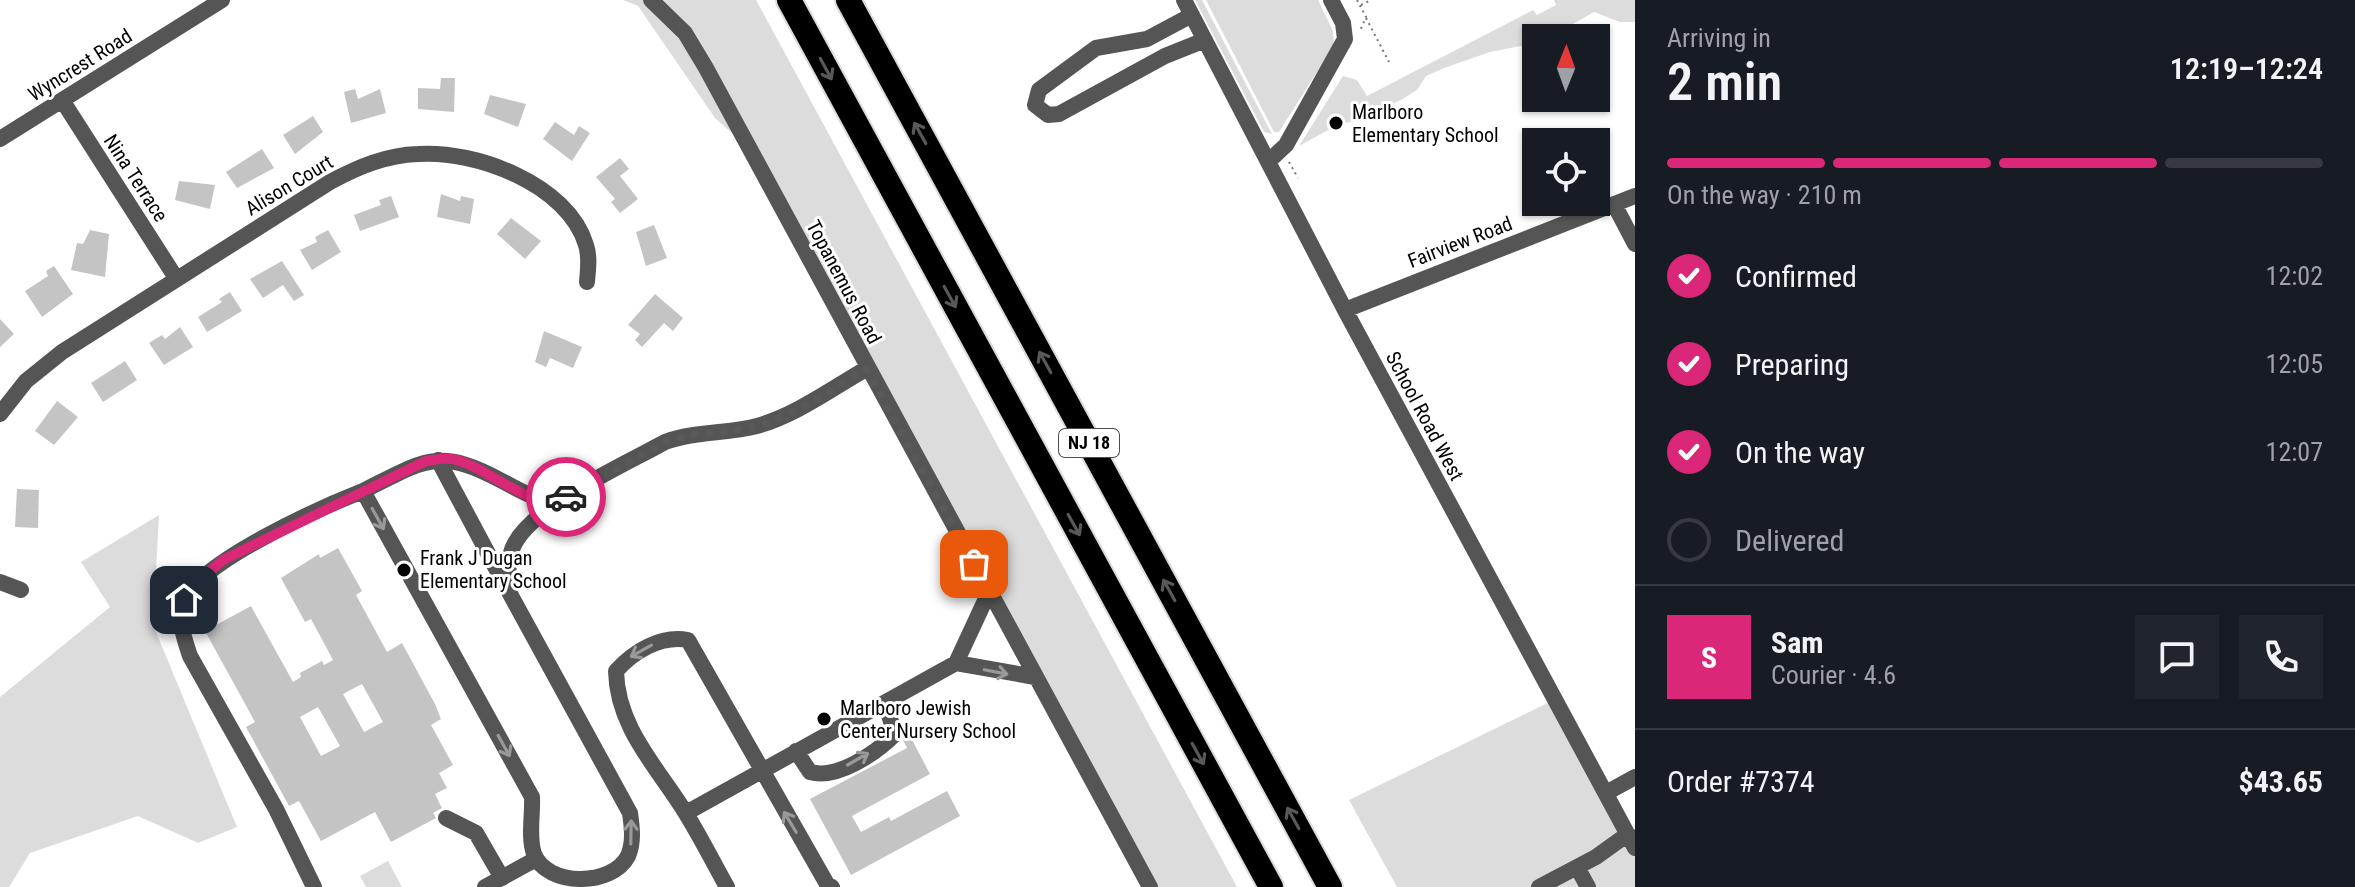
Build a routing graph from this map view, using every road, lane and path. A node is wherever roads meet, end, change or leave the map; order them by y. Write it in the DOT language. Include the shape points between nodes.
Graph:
graph roads {
  1 [pos="222,0"];
  2 [pos="651,0"];
  3 [pos="789,0"];
  4 [pos="848,0"];
  5 [pos="1331,0"];
  6 [pos="1371,0"];
  7 [pos="204,5"];
  8 [pos="1360,6"];
  9 [pos="1188,8"];
  10 [pos="1366,17"];
  11 [pos="1205,40"];
  12 [pos="1389,62"];
  13 [pos="62,100"];
  14 [pos="0,139"];
  15 [pos="1269,161"];
  16 [pos="1635,196"];
  17 [pos="1614,204"];
  18 [pos="1635,244"];
  19 [pos="176,278"];
  20 [pos="587,282"];
  21 [pos="1345,310"];
  22 [pos="866,369"];
  23 [pos="0,414"];
  24 [pos="438,460"];
  25 [pos="363,491"];
  26 [pos="560,501"];
  27 [pos="0,582"];
  28 [pos="21,590"];
  29 [pos="509,592"];
  30 [pos="989,592"];
  31 [pos="956,663"];
  32 [pos="1035,677"];
  33 [pos="885,703"];
  34 [pos="796,751"];
  35 [pos="760,771"];
  36 [pos="1635,777"];
  37 [pos="1606,793"];
  38 [pos="686,813"];
  39 [pos="446,818"];
  40 [pos="1631,841"];
  41 [pos="536,859"];
  42 [pos="1577,867"];
  43 [pos="502,878"];
  44 [pos="314,887"];
  45 [pos="485,887"];
  46 [pos="727,887"];
  47 [pos="832,887"];
  48 [pos="1150,887"];
  49 [pos="1271,887"];
  50 [pos="1330,887"];
  51 [pos="1539,887"];
  52 [pos="1588,887"];
  1 -- 7 [label="street, Wyncrest Road"];
  2 -- 22 [label="street, Topanemus Road" via="672,18 699,56"];
  3 -- 49 [label="highway, NJ 18, one-way"];
  50 -- 4 [label="highway, NJ 18, one-way"];
  5 -- 15 [label="street" via="1345,39 1286,145"];
  6 -- 8 [label="path"];
  7 -- 13 [label="street, Wyncrest Road"];
  9 -- 11 [label="street, School Road West"];
  9 -- 11 [label="street" via="1147,39 1096,48 1039,90 1035,105 1048,115 1059,114"];
  10 -- 12 [label="path"];
  11 -- 15 [label="street, School Road West"];
  13 -- 14 [label="street, Wyncrest Road"];
  13 -- 19 [label="street, Nina Terrace"];
  15 -- 21 [label="street, School Road West"];
  16 -- 17 [label="street, Fairview Road"];
  17 -- 18 [label="street"];
  17 -- 21 [label="street, Fairview Road"];
  19 -- 20 [label="street, Alison Court" via="352,170 395,156 438,153 501,167 550,198 585,241"];
  19 -- 23 [label="street, Alison Court" via="39,369"];
  21 -- 37 [label="street, School Road West"];
  22 -- 26 [label="street" via="783,417 665,442"];
  22 -- 30 [label="street, Topanemus Road"];
  24 -- 25 [label="street"];
  24 -- 26 [label="street" via="472,466 527,496"];
  24 -- 29 [label="street"];
  25 -- 41 [label="street, one-way" via="532,797"];
  25 -- 44 [label="street" via="223,560 195,584 182,614 190,656"];
  26 -- 29 [label="street" via="514,544 507,572"];
  27 -- 28 [label="street"];
  41 -- 29 [label="street, one-way" via="560,882 600,883 618,872 633,834 630,813"];
  30 -- 31 [label="street"];
  30 -- 32 [label="street, Topanemus Road"];
  31 -- 32 [label="street, one-way"];
  31 -- 33 [label="street"];
  32 -- 48 [label="street, Topanemus Road"];
  33 -- 34 [label="street"];
  34 -- 33 [label="street, one-way" via="810,772 837,772 895,734"];
  34 -- 35 [label="street"];
  35 -- 38 [label="street"];
  35 -- 38 [label="street, one-way" via="688,640 673,637 626,659 616,671 620,706 636,740"];
  47 -- 35 [label="street, one-way"];
  36 -- 37 [label="street"];
  37 -- 40 [label="street, School Road West"];
  38 -- 46 [label="street"];
  39 -- 43 [label="street" via="476,833"];
  40 -- 42 [label="street"];
  41 -- 43 [label="street"];
  42 -- 51 [label="street"];
  42 -- 52 [label="street"];
  43 -- 45 [label="street"];
}
